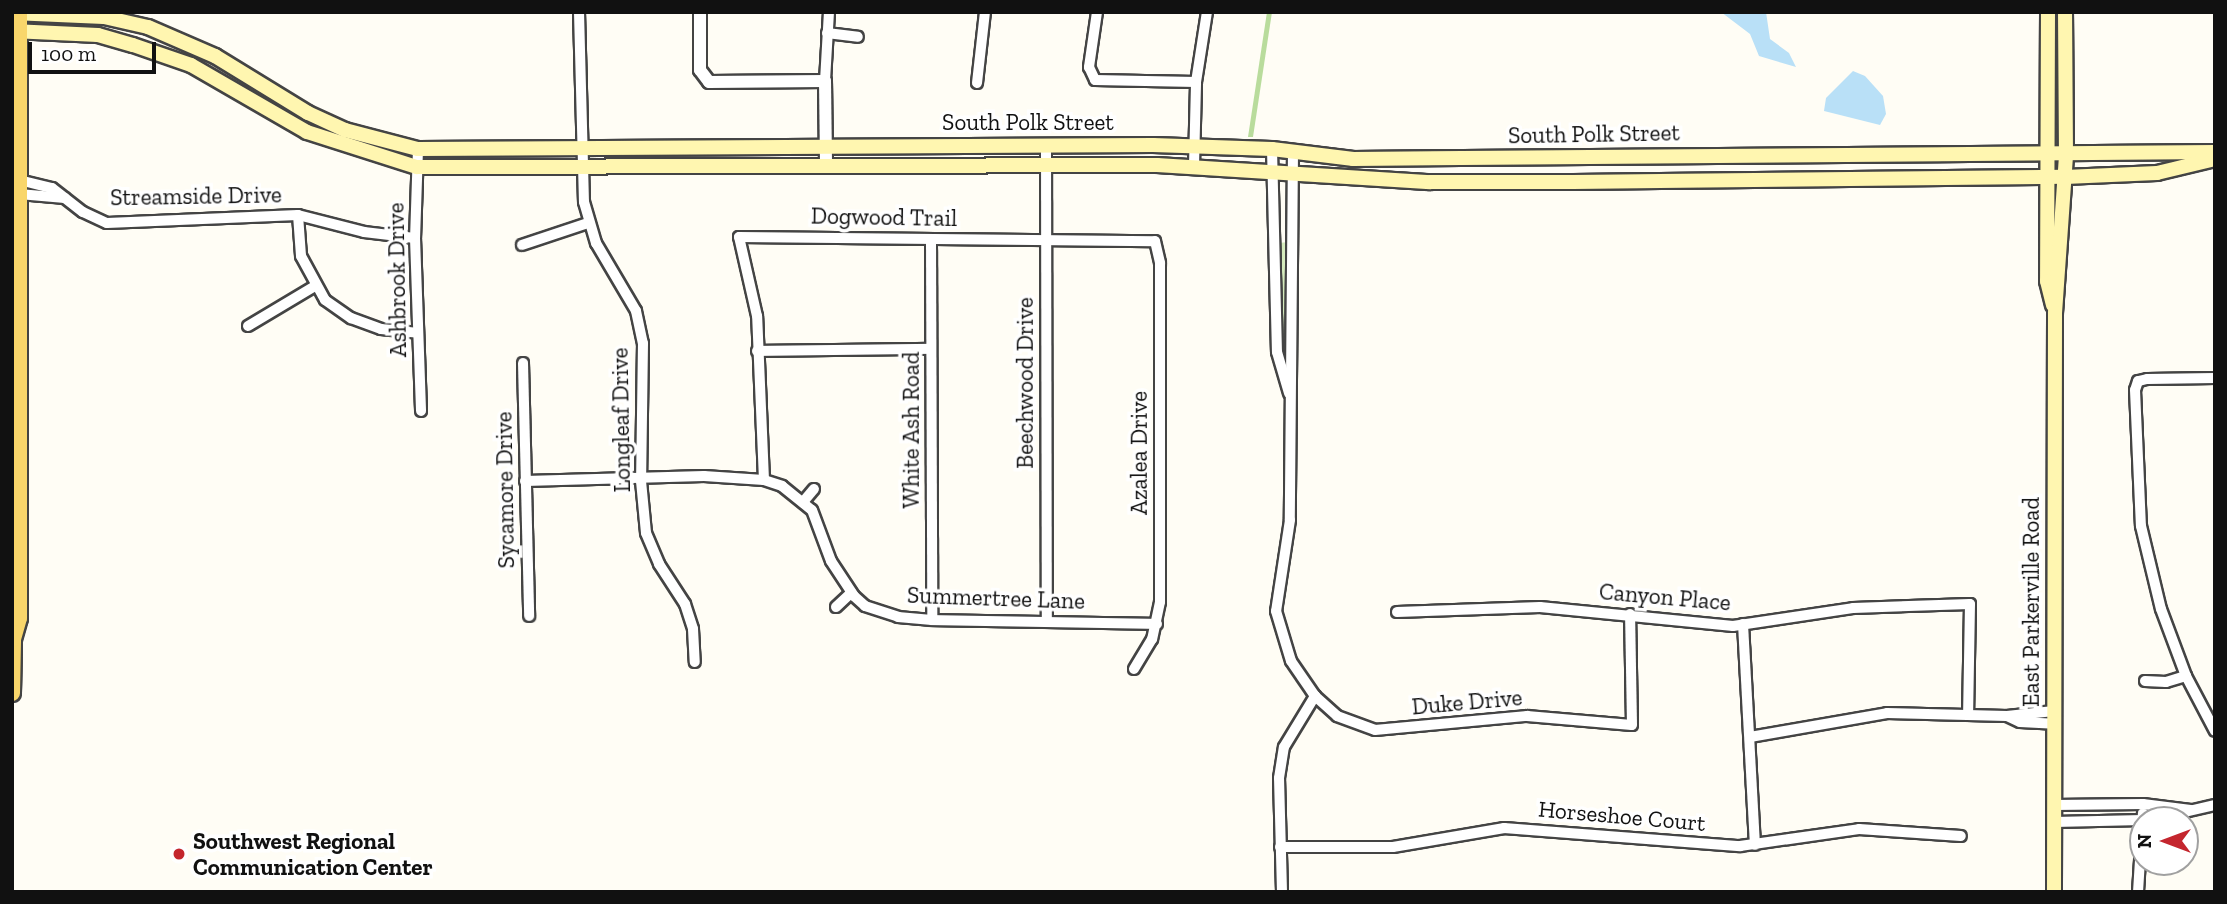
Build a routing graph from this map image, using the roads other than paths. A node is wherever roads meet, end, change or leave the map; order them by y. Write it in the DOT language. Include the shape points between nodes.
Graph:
graph roads {
  1 [pos="579,12"];
  2 [pos="700,12"];
  3 [pos="829,12"];
  4 [pos="985,12"];
  5 [pos="1097,12"];
  6 [pos="1207,12"];
  7 [pos="2048,12"];
  8 [pos="2065,12"];
  9 [pos="12,13"];
  10 [pos="19,13"];
  11 [pos="19,31"];
  12 [pos="827,33"];
  13 [pos="858,37"];
  14 [pos="825,81"];
  15 [pos="1196,82"];
  16 [pos="977,83"];
  17 [pos="1046,144"];
  18 [pos="826,146"];
  19 [pos="1195,146"];
  20 [pos="418,149"];
  21 [pos="1272,149"];
  22 [pos="579,151"];
  23 [pos="1293,151"];
  24 [pos="2215,152"];
  25 [pos="2046,154"];
  26 [pos="2066,154"];
  27 [pos="2215,159"];
  28 [pos="826,165"];
  29 [pos="1047,165"];
  30 [pos="1194,166"];
  31 [pos="417,167"];
  32 [pos="580,168"];
  33 [pos="1271,172"];
  34 [pos="1292,173"];
  35 [pos="2046,177"];
  36 [pos="2065,177"];
  37 [pos="19,187"];
  38 [pos="298,215"];
  39 [pos="588,223"];
  40 [pos="1273,234"];
  41 [pos="1292,234"];
  42 [pos="415,237"];
  43 [pos="932,240"];
  44 [pos="1045,240"];
  45 [pos="1146,241"];
  46 [pos="522,245"];
  47 [pos="316,286"];
  48 [pos="2055,313"];
  49 [pos="248,326"];
  50 [pos="418,333"];
  51 [pos="932,349"];
  52 [pos="757,351"];
  53 [pos="523,363"];
  54 [pos="2215,378"];
  55 [pos="1291,402"];
  56 [pos="421,411"];
  57 [pos="764,480"];
  58 [pos="526,481"];
  59 [pos="641,481"];
  60 [pos="814,489"];
  61 [pos="803,502"];
  62 [pos="852,593"];
  63 [pos="836,607"];
  64 [pos="1397,612"];
  65 [pos="1630,614"];
  66 [pos="529,616"];
  67 [pos="932,620"];
  68 [pos="1047,622"];
  69 [pos="1157,624"];
  70 [pos="1744,624"];
  71 [pos="13,638"];
  72 [pos="695,662"];
  73 [pos="1134,669"];
  74 [pos="2186,676"];
  75 [pos="2145,681"];
  76 [pos="12,694"];
  77 [pos="1315,696"];
  78 [pos="1968,715"];
  79 [pos="2054,718"];
  80 [pos="2215,730"];
  81 [pos="1749,737"];
  82 [pos="2143,804"];
  83 [pos="2054,806"];
  84 [pos="2159,806"];
  85 [pos="2129,820"];
  86 [pos="2054,822"];
  87 [pos="1961,836"];
  88 [pos="1755,845"];
  89 [pos="1280,847"];
  90 [pos="1282,892"];
  91 [pos="2054,892"];
  1 -- 22 [label="street, Longleaf Drive"];
  2 -- 14 [label="street" via="700,70 709,82"];
  3 -- 12 [label="street"];
  4 -- 16 [label="street"];
  5 -- 15 [label="street" via="1089,67 1095,80"];
  6 -- 15 [label="street"];
  7 -- 25 [label="main road, East Parkerville Road"];
  8 -- 26 [label="main road, East Parkerville Road"];
  9 -- 10 [label="main road, South Polk Street"];
  10 -- 11 [label="main road"];
  10 -- 20 [label="main road, South Polk Street" via="104,18 148,27 215,56 307,113 345,130"];
  11 -- 31 [label="main road, South Polk Street" via="98,35 191,65 307,132"];
  11 -- 37 [label="main road"];
  12 -- 13 [label="street"];
  12 -- 14 [label="street"];
  14 -- 18 [label="street"];
  15 -- 19 [label="street"];
  17 -- 18 [label="main road, South Polk Street"];
  17 -- 19 [label="main road, South Polk Street"];
  17 -- 29 [label="street, Beechwood Drive"];
  18 -- 22 [label="main road, South Polk Street"];
  18 -- 28 [label="street"];
  19 -- 21 [label="main road, South Polk Street"];
  19 -- 30 [label="street"];
  20 -- 22 [label="main road, South Polk Street"];
  20 -- 31 [label="street, Ashbrook Drive"];
  21 -- 23 [label="main road, South Polk Street"];
  21 -- 33 [label="street"];
  22 -- 32 [label="street, Longleaf Drive"];
  23 -- 25 [label="main road, South Polk Street" via="1353,159"];
  23 -- 34 [label="street"];
  24 -- 26 [label="main road, South Polk Street"];
  25 -- 26 [label="main road, South Polk Street"];
  25 -- 35 [label="main road, East Parkerville Road"];
  26 -- 36 [label="main road, East Parkerville Road"];
  27 -- 36 [label="main road, South Polk Street" via="2157,173"];
  28 -- 29 [label="main road, South Polk Street"];
  28 -- 32 [label="main road, South Polk Street"];
  29 -- 30 [label="main road, South Polk Street"];
  29 -- 44 [label="street, Beechwood Drive"];
  30 -- 33 [label="main road, South Polk Street"];
  31 -- 32 [label="main road, South Polk Street"];
  31 -- 42 [label="street, Ashbrook Drive"];
  32 -- 39 [label="street, Longleaf Drive"];
  33 -- 34 [label="main road, South Polk Street"];
  33 -- 40 [label="street"];
  34 -- 35 [label="main road, South Polk Street" via="1430,182"];
  34 -- 41 [label="street"];
  35 -- 36 [label="main road, South Polk Street"];
  35 -- 48 [label="main road, East Parkerville Road" via="2047,281"];
  36 -- 48 [label="main road, East Parkerville Road"];
  37 -- 38 [label="street, Streamside Drive" via="65,198 107,223"];
  37 -- 71 [label="main road" via="19,607"];
  38 -- 42 [label="street, Streamside Drive" via="364,232"];
  38 -- 47 [label="street" via="300,256"];
  39 -- 46 [label="street"];
  39 -- 59 [label="street, Longleaf Drive" via="628,290 643,343"];
  40 -- 41 [label="street"];
  40 -- 55 [label="street" via="1278,352"];
  41 -- 55 [label="street"];
  42 -- 50 [label="street, Ashbrook Drive"];
  43 -- 44 [label="street, Dogwood Trail"];
  43 -- 51 [label="street, White Ash Road"];
  43 -- 52 [label="street, Dogwood Trail" via="739,237 757,316"];
  44 -- 45 [label="street, Dogwood Trail"];
  44 -- 68 [label="street, Beechwood Drive"];
  45 -- 69 [label="street, Azalea Drive" via="1155,241 1160,263"];
  47 -- 49 [label="street"];
  47 -- 50 [label="street" via="326,300 351,318 381,329"];
  48 -- 79 [label="main road, East Parkerville Road"];
  50 -- 56 [label="street, Ashbrook Drive"];
  51 -- 52 [label="street"];
  51 -- 67 [label="street, White Ash Road"];
  52 -- 57 [label="street"];
  53 -- 58 [label="street, Sycamore Drive"];
  54 -- 74 [label="street" via="2138,381 2141,526 2161,609"];
  55 -- 77 [label="street, Duke Drive" via="1290,520 1276,611 1291,661"];
  57 -- 59 [label="street" via="704,476"];
  57 -- 61 [label="street"];
  58 -- 59 [label="street"];
  58 -- 66 [label="street, Sycamore Drive"];
  59 -- 72 [label="street, Longleaf Drive" via="649,542 685,604 693,629"];
  60 -- 61 [label="street"];
  61 -- 62 [label="street, Summertree Lane"];
  62 -- 63 [label="street"];
  62 -- 67 [label="street, Summertree Lane" via="865,606 898,617"];
  64 -- 65 [label="street, Canyon Place" via="1539,607"];
  65 -- 70 [label="street, Canyon Place"];
  65 -- 77 [label="street, Duke Drive" via="1632,725 1527,716 1375,730 1337,716"];
  67 -- 68 [label="street, Summertree Lane"];
  68 -- 69 [label="street, Summertree Lane"];
  69 -- 73 [label="street, Azalea Drive"];
  70 -- 78 [label="street, Canyon Place" via="1853,608 1970,604"];
  70 -- 81 [label="street"];
  71 -- 76 [label="main road"];
  74 -- 75 [label="street" via="2166,682"];
  74 -- 80 [label="street"];
  77 -- 89 [label="street" via="1283,747"];
  78 -- 79 [label="street" via="2007,716 2020,722"];
  78 -- 81 [label="street" via="1887,713"];
  79 -- 83 [label="main road, East Parkerville Road"];
  81 -- 88 [label="street"];
  82 -- 83 [label="street"];
  82 -- 84 [label="street"];
  83 -- 86 [label="main road, East Parkerville Road"];
  85 -- 86 [label="street"];
  86 -- 91 [label="main road, East Parkerville Road"];
  87 -- 88 [label="street, Horseshoe Court" via="1858,829"];
  88 -- 89 [label="street, Horseshoe Court" via="1504,828 1393,847"];
  89 -- 90 [label="street"];
}
